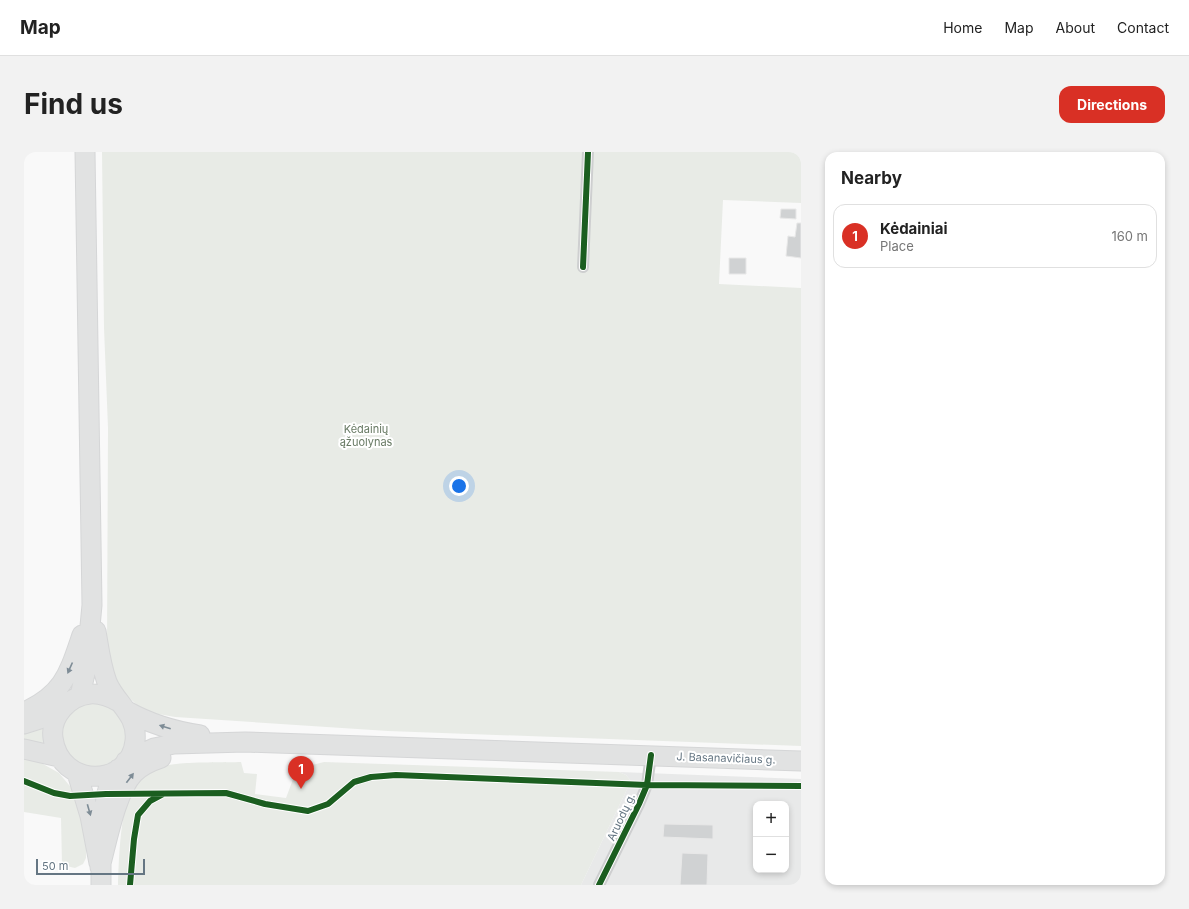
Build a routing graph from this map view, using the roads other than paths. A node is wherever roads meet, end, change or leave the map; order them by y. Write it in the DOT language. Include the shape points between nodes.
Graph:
graph roads {
  1 [pos="85,152"];
  2 [pos="588,152"];
  3 [pos="583,267"];
  4 [pos="92,605"];
  5 [pos="80,696"];
  6 [pos="123,706"];
  7 [pos="24,712"];
  8 [pos="59,713"];
  9 [pos="24,724"];
  10 [pos="245,742"];
  11 [pos="24,749"];
  12 [pos="651,755"];
  13 [pos="59,758"];
  14 [pos="801,761"];
  15 [pos="122,765"];
  16 [pos="77,773"];
  17 [pos="100,876"];
  18 [pos="599,885"];
  1 -- 4 [label="main road"];
  2 -- 3 [label="street"];
  4 -- 5 [label="main road" via="86,669"];
  4 -- 6 [label="main road" via="101,663 108,683"];
  4 -- 7 [label="main road, one-way" via="71,667 63,682 40,705"];
  5 -- 6 [label="main road" via="100,694"];
  5 -- 8 [label="main road"];
  10 -- 6 [label="main road, one-way" via="179,732 139,718"];
  6 -- 15 [label="main road" via="134,725 135,741 132,752"];
  8 -- 9 [label="main road"];
  8 -- 13 [label="main road" via="52,735"];
  10 -- 12 [label="main road, J. Basanavičiaus g."];
  10 -- 15 [label="main road" via="174,744 154,748"];
  17 -- 10 [label="main road, one-way" via="121,793 135,772 150,762 170,755"];
  11 -- 13 [label="main road"];
  12 -- 14 [label="main road, J. Basanavičiaus g."];
  12 -- 18 [label="street, Aruodų g." via="647,785"];
  13 -- 16 [label="main road"];
  15 -- 16 [label="main road" via="108,774 98,776"];
  15 -- 17 [label="main road" via="110,780 106,794"];
  16 -- 17 [label="main road, one-way" via="90,816"];
}
